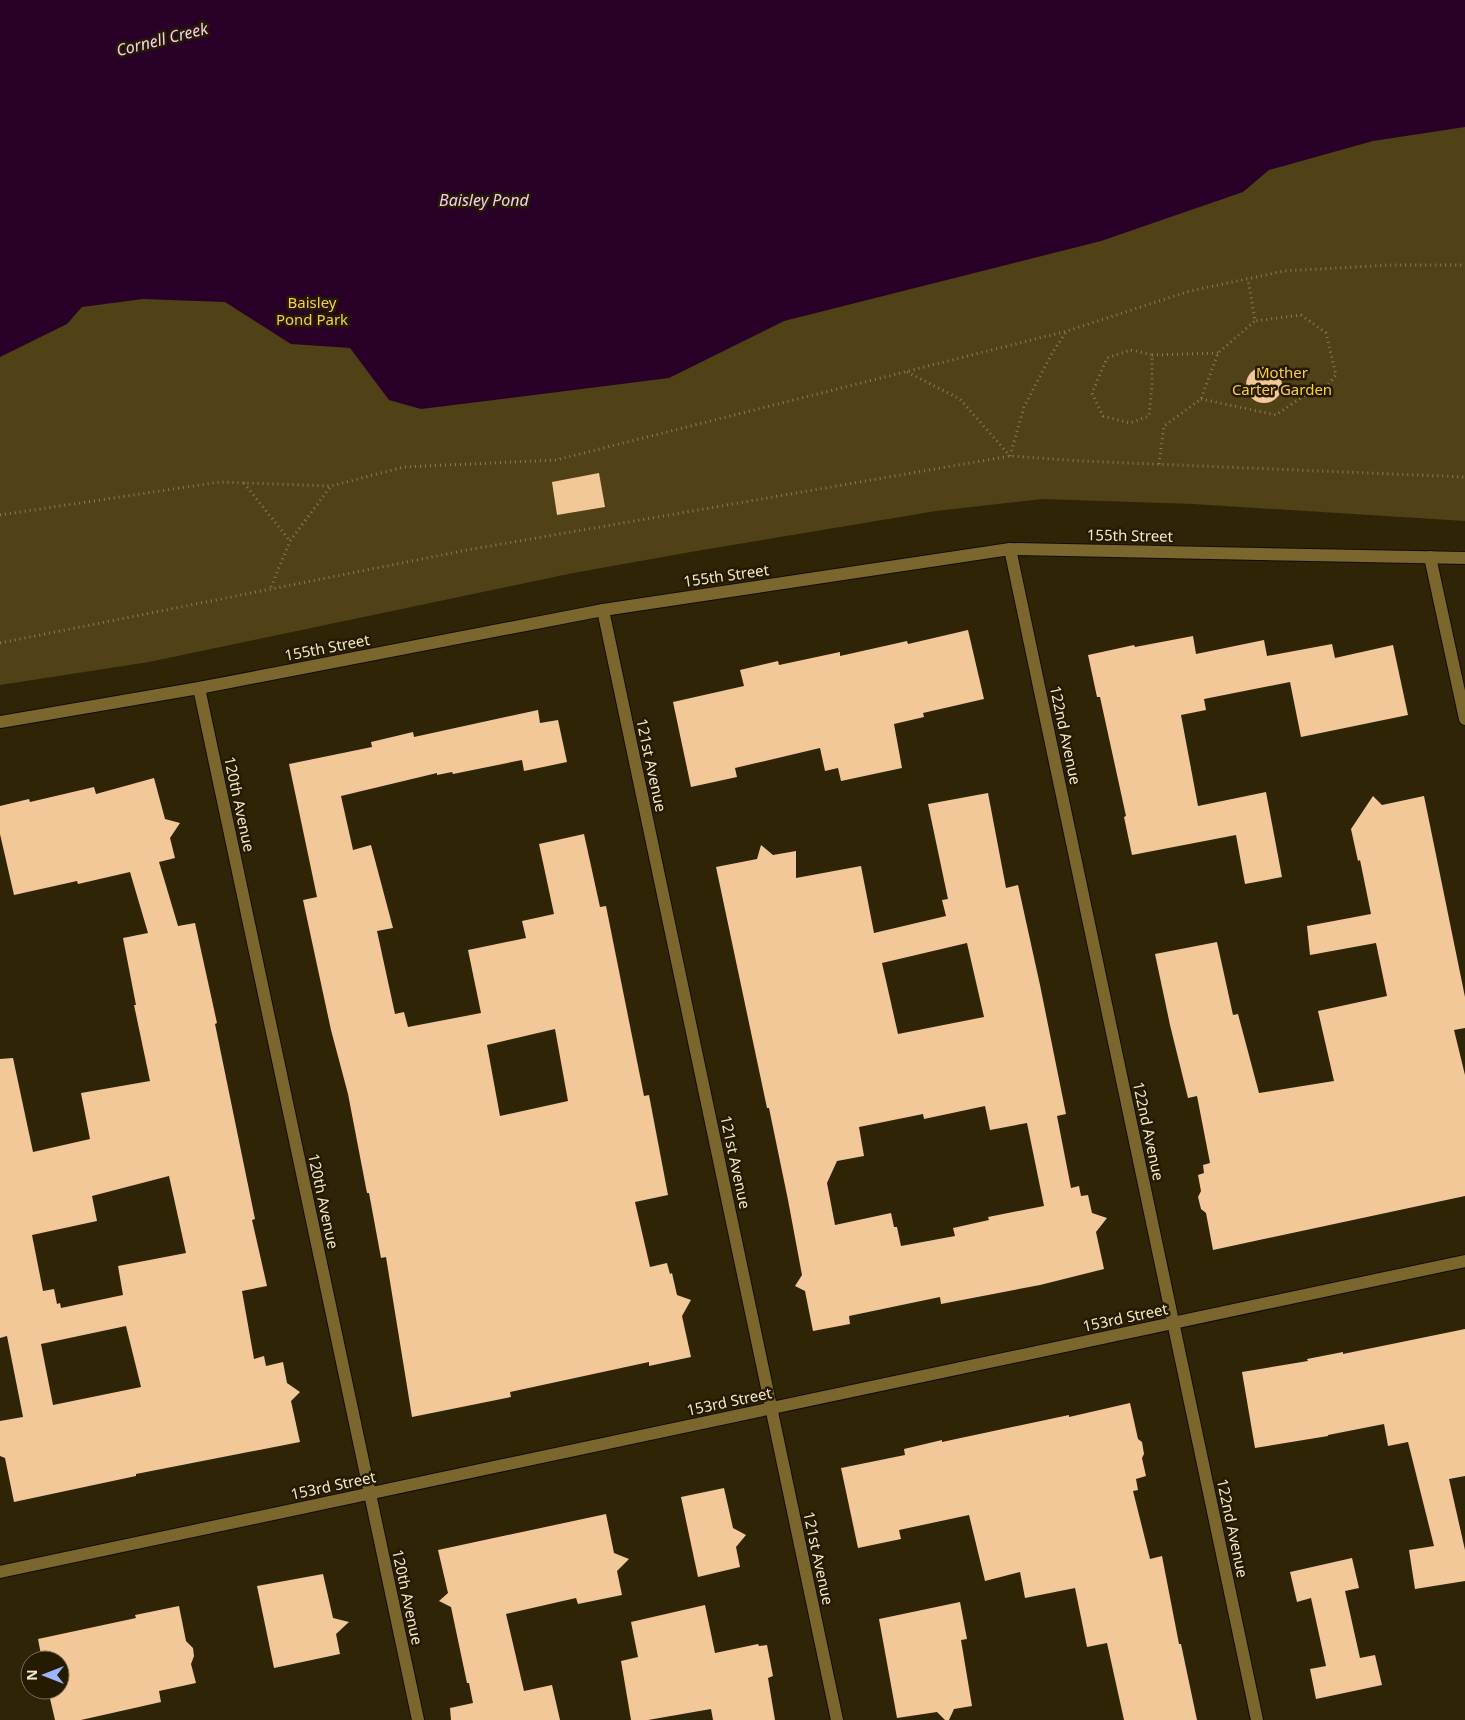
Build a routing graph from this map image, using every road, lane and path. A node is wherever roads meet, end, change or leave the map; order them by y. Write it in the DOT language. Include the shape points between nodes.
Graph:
graph roads {
  1 [pos="1465,265"];
  2 [pos="1248,279"];
  3 [pos="1255,321"];
  4 [pos="1067,331"];
  5 [pos="1218,353"];
  6 [pos="1152,354"];
  7 [pos="906,371"];
  8 [pos="1201,399"];
  9 [pos="1010,456"];
  10 [pos="1159,464"];
  11 [pos="1465,477"];
  12 [pos="244,483"];
  13 [pos="331,486"];
  14 [pos="0,515"];
  15 [pos="290,541"];
  16 [pos="1010,549"];
  17 [pos="1430,557"];
  18 [pos="1465,558"];
  19 [pos="271,588"];
  20 [pos="603,610"];
  21 [pos="0,643"];
  22 [pos="199,688"];
  23 [pos="1465,719"];
  24 [pos="0,722"];
  25 [pos="1465,1261"];
  26 [pos="1173,1323"];
  27 [pos="771,1408"];
  28 [pos="370,1494"];
  29 [pos="0,1572"];
  30 [pos="418,1720"];
  31 [pos="837,1720"];
  32 [pos="1257,1720"];
  1 -- 2 [label="path" via="1284,271"];
  2 -- 3 [label="path"];
  2 -- 4 [label="path" via="1190,291"];
  3 -- 5 [label="path"];
  3 -- 8 [label="path" via="1302,315 1326,333 1336,375 1324,390 1314,389 1276,415"];
  4 -- 7 [label="path"];
  4 -- 9 [label="path" via="1024,407"];
  5 -- 6 [label="path"];
  5 -- 8 [label="path"];
  6 -- 6 [label="path" via="1131,350 1108,358 1092,393 1103,416 1130,423 1149,416"];
  7 -- 9 [label="path" via="960,399"];
  7 -- 13 [label="path" via="556,460 404,467"];
  8 -- 10 [label="path" via="1164,426"];
  9 -- 10 [label="path"];
  9 -- 19 [label="path" via="609,524"];
  10 -- 11 [label="path"];
  12 -- 13 [label="path"];
  12 -- 14 [label="path" via="220,482"];
  12 -- 15 [label="path"];
  13 -- 15 [label="path"];
  15 -- 19 [label="path"];
  16 -- 17 [label="street, 155th Street"];
  16 -- 20 [label="street, 155th Street"];
  16 -- 26 [label="street, 122nd Avenue"];
  17 -- 18 [label="street, 155th Street"];
  17 -- 23 [label="street"];
  19 -- 21 [label="path"];
  20 -- 22 [label="street, 155th Street"];
  20 -- 27 [label="street, 121st Avenue"];
  22 -- 24 [label="street, 155th Street"];
  22 -- 28 [label="street, 120th Avenue"];
  25 -- 26 [label="street, 153rd Street"];
  26 -- 27 [label="street, 153rd Street"];
  26 -- 32 [label="street, 122nd Avenue"];
  27 -- 28 [label="street, 153rd Street"];
  27 -- 31 [label="street, 121st Avenue"];
  28 -- 29 [label="street, 153rd Street"];
  28 -- 30 [label="street, 120th Avenue"];
}
